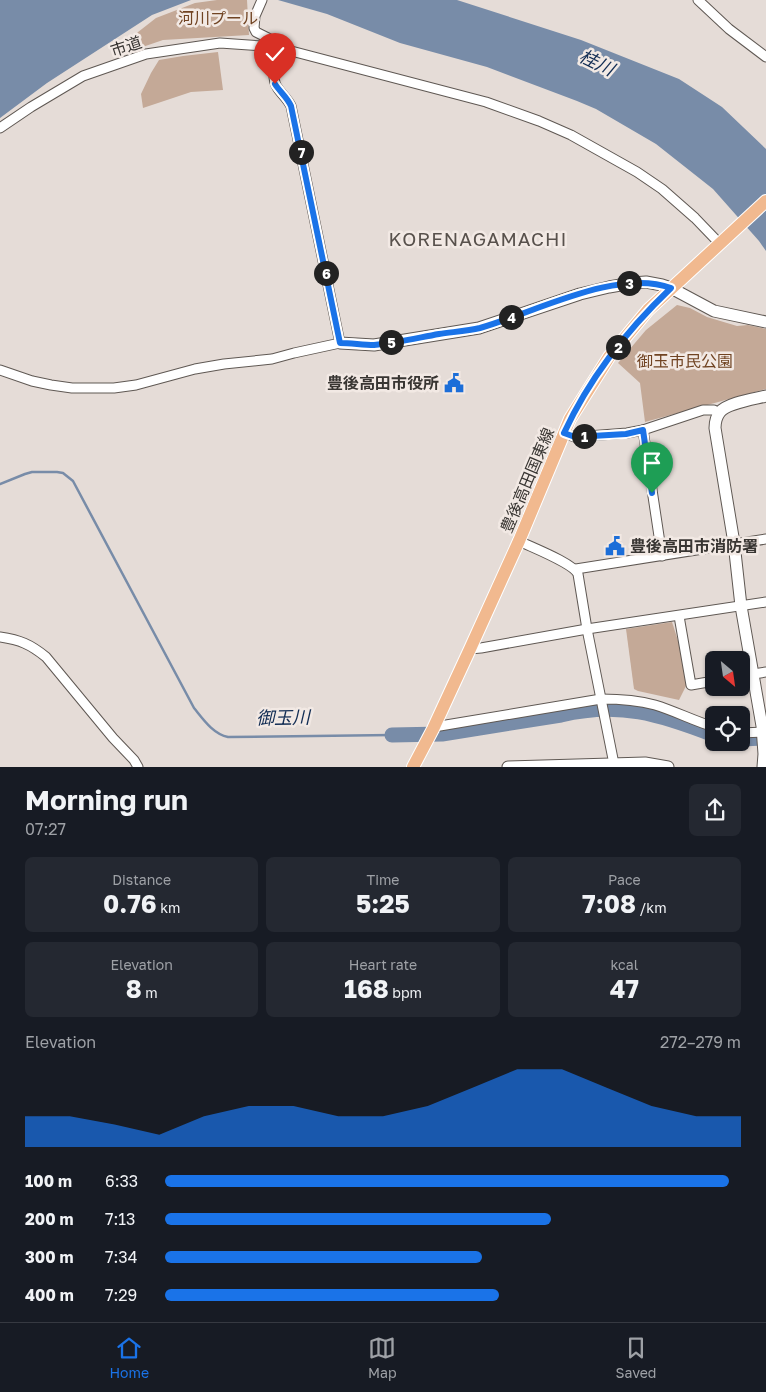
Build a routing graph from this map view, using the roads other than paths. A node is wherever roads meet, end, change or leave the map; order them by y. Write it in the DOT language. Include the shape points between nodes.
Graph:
graph roads {
  1 [pos="262,0"];
  2 [pos="699,0"];
  3 [pos="276,47"];
  4 [pos="766,57"];
  5 [pos="0,128"];
  6 [pos="766,201"];
  7 [pos="724,240"];
  8 [pos="671,288"];
  9 [pos="766,322"];
  10 [pos="340,343"];
  11 [pos="0,370"];
  12 [pos="766,396"];
  13 [pos="719,413"];
  14 [pos="643,430"];
  15 [pos="564,433"];
  16 [pos="766,539"];
  17 [pos="519,542"];
  18 [pos="734,543"];
  19 [pos="662,556"];
  20 [pos="576,569"];
  21 [pos="766,602"];
  22 [pos="741,606"];
  23 [pos="679,616"];
  24 [pos="587,630"];
  25 [pos="0,637"];
  26 [pos="470,649"];
  27 [pos="766,672"];
  28 [pos="754,674"];
  29 [pos="750,675"];
  30 [pos="705,682"];
  31 [pos="601,699"];
  32 [pos="705,724"];
  33 [pos="432,732"];
  34 [pos="764,732"];
  35 [pos="750,733"];
  36 [pos="614,764"];
  37 [pos="138,767"];
  38 [pos="413,767"];
  39 [pos="508,767"];
  40 [pos="668,767"];
  41 [pos="763,767"];
  1 -- 3 [label="street" via="254,28"];
  2 -- 4 [label="street" via="729,29"];
  3 -- 5 [label="street, 市道" via="220,43 146,54 83,76"];
  3 -- 7 [label="street" via="486,102 539,120 637,172"];
  3 -- 10 [label="street" via="275,84 291,106"];
  6 -- 7 [label="main road, 豊後高田国東線"];
  7 -- 8 [label="main road, 豊後高田国東線"];
  8 -- 9 [label="street" via="714,311"];
  8 -- 10 [label="street" via="646,282 632,283 580,294 479,328 374,345"];
  8 -- 15 [label="main road, 豊後高田国東線" via="609,357"];
  10 -- 11 [label="street" via="272,359 195,369 114,388 51,386"];
  12 -- 13 [label="street" via="734,404"];
  13 -- 14 [label="street" via="704,410"];
  13 -- 18 [label="street" via="715,428"];
  14 -- 15 [label="street" via="575,437"];
  14 -- 19 [label="street"];
  15 -- 17 [label="main road, 豊後高田国東線"];
  16 -- 18 [label="street"];
  17 -- 20 [label="street"];
  17 -- 26 [label="main road, 豊後高田国東線"];
  18 -- 19 [label="street"];
  18 -- 22 [label="street"];
  19 -- 20 [label="street"];
  20 -- 24 [label="street"];
  21 -- 22 [label="street"];
  22 -- 23 [label="street"];
  22 -- 28 [label="street"];
  23 -- 24 [label="street"];
  23 -- 30 [label="street" via="691,684"];
  24 -- 26 [label="street"];
  24 -- 31 [label="street"];
  25 -- 37 [label="street" via="25,642 46,657"];
  26 -- 33 [label="main road, 豊後高田国東線"];
  27 -- 28 [label="street"];
  28 -- 29 [label="street"];
  28 -- 34 [label="street"];
  31 -- 32 [label="street" via="627,699 654,705"];
  31 -- 33 [label="street"];
  31 -- 36 [label="street"];
  33 -- 38 [label="main road, 豊後高田国東線"];
  34 -- 35 [label="street"];
  34 -- 41 [label="street"];
  36 -- 39 [label="street"];
  36 -- 40 [label="street" via="645,763"];
}
